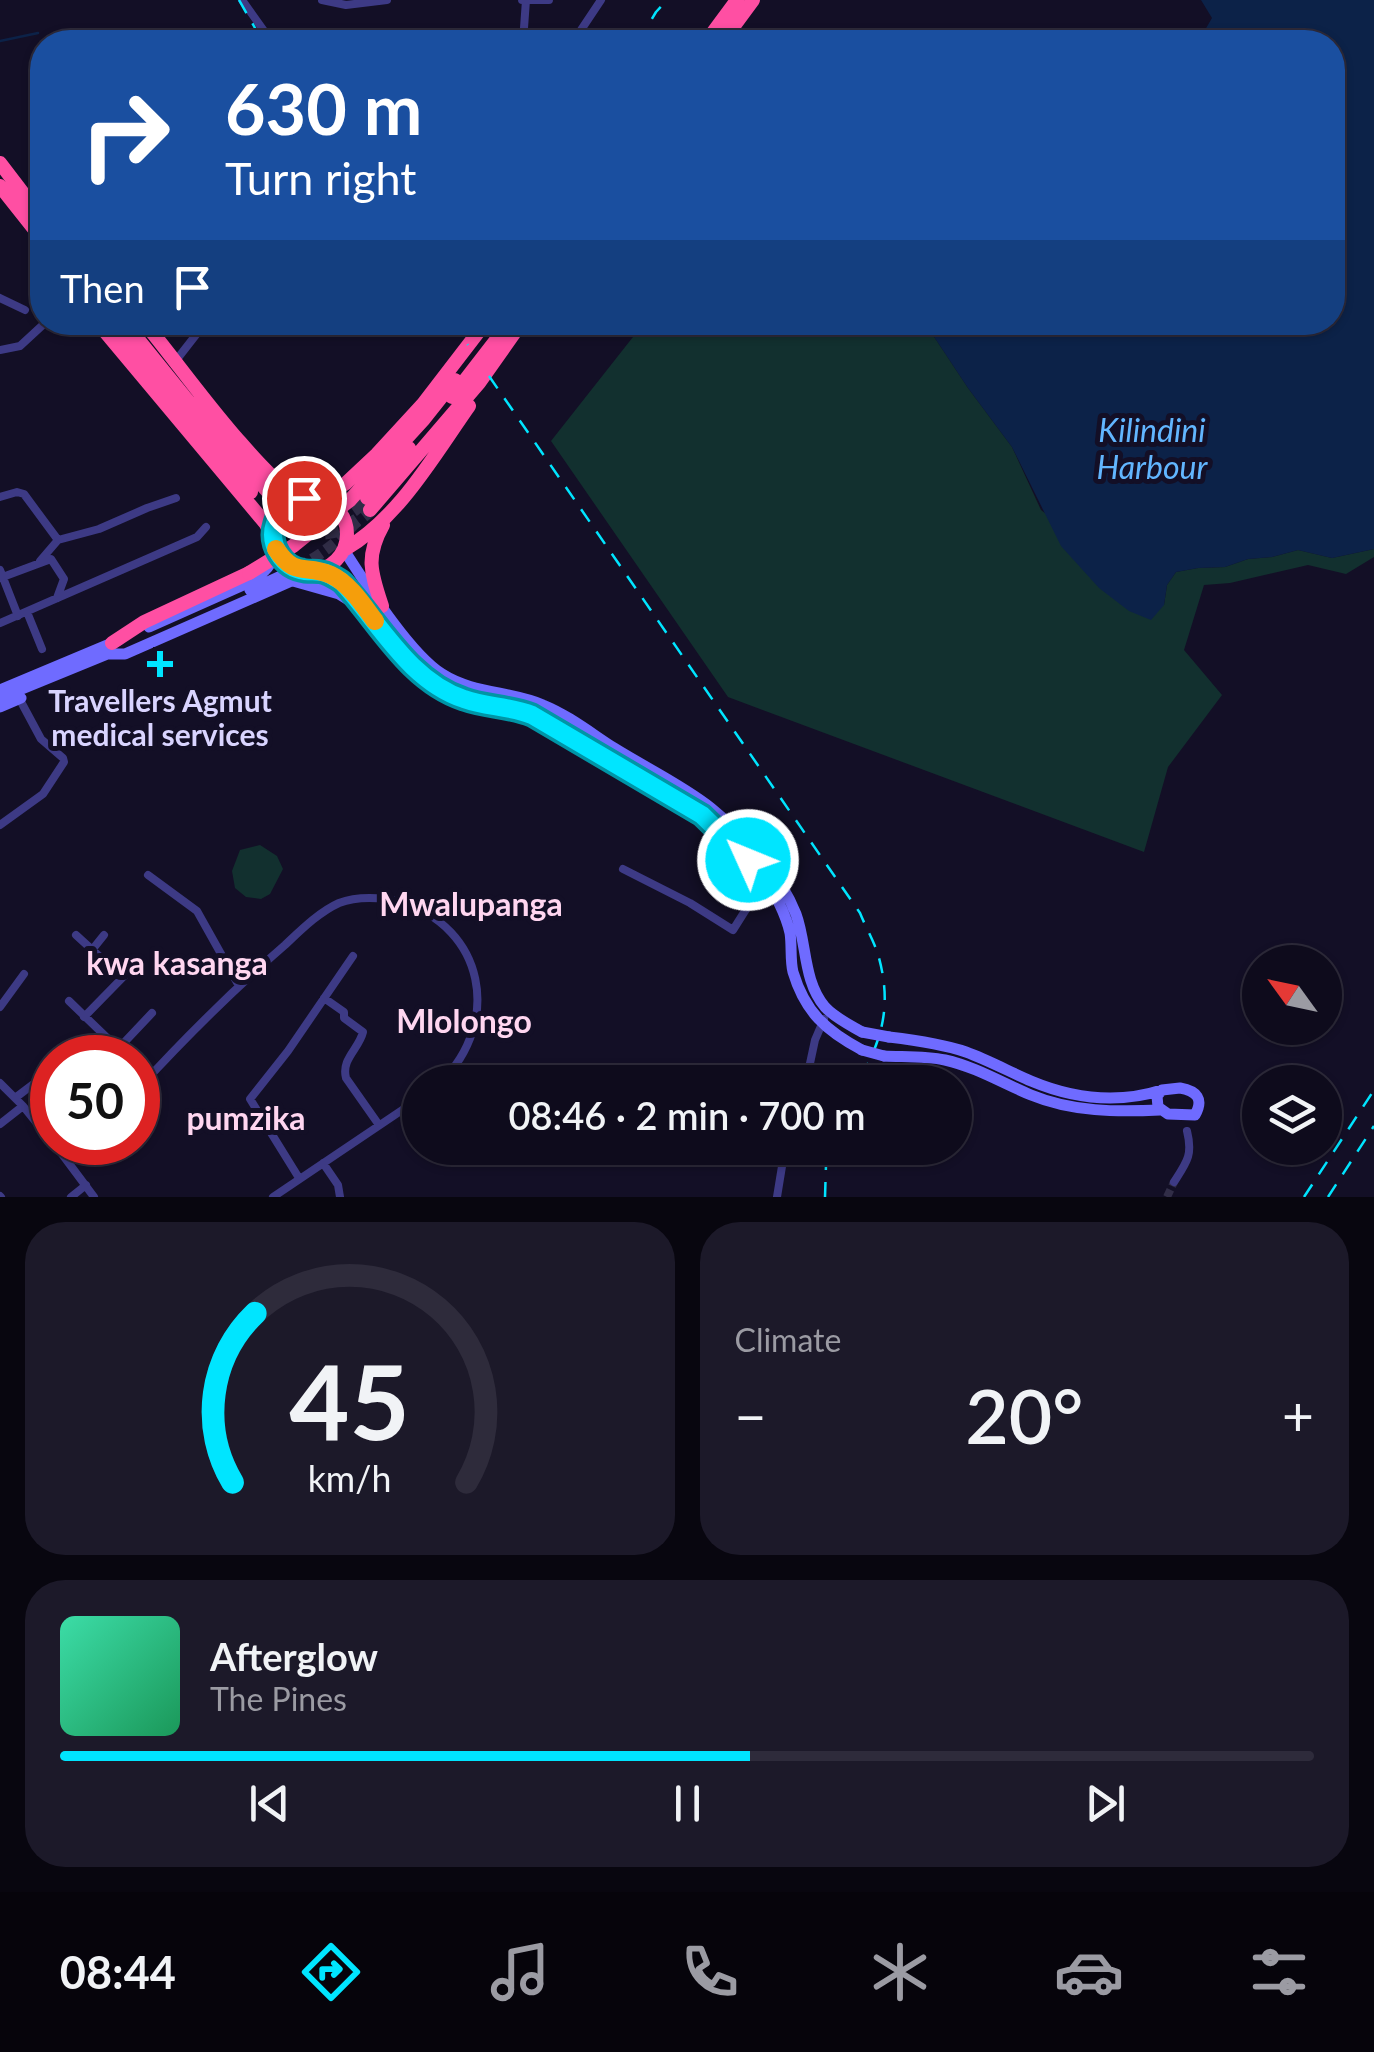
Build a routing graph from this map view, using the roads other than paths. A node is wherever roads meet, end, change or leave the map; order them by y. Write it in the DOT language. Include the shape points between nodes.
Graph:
graph roads {
  1 [pos="242,0"];
  2 [pos="322,0"];
  3 [pos="387,0"];
  4 [pos="524,0"];
  5 [pos="549,0"];
  6 [pos="602,0"];
  7 [pos="737,0"];
  8 [pos="753,0"];
  9 [pos="263,30"];
  10 [pos="524,30"];
  11 [pos="581,30"];
  12 [pos="715,30"];
  13 [pos="731,30"];
  14 [pos="0,163"];
  15 [pos="0,186"];
  16 [pos="30,202"];
  17 [pos="30,224"];
  18 [pos="0,298"];
  19 [pos="24,310"];
  20 [pos="32,335"];
  21 [pos="108,335"];
  22 [pos="121,335"];
  23 [pos="134,335"];
  24 [pos="154,335"];
  25 [pos="196,335"];
  26 [pos="476,335"];
  27 [pos="487,335"];
  28 [pos="500,335"];
  29 [pos="513,335"];
  30 [pos="0,350"];
  31 [pos="174,363"];
  32 [pos="479,383"];
  33 [pos="0,497"];
  34 [pos="307,497"];
  35 [pos="176,498"];
  36 [pos="392,512"];
  37 [pos="206,527"];
  38 [pos="58,540"];
  39 [pos="274,543"];
  40 [pos="344,550"];
  41 [pos="40,561"];
  42 [pos="316,571"];
  43 [pos="1,574"];
  44 [pos="288,578"];
  45 [pos="57,598"];
  46 [pos="375,609"];
  47 [pos="22,614"];
  48 [pos="0,623"];
  49 [pos="42,649"];
  50 [pos="110,649"];
  51 [pos="72,659"];
  52 [pos="58,675"];
  53 [pos="0,681"];
  54 [pos="0,690"];
  55 [pos="0,698"];
  56 [pos="19,698"];
  57 [pos="0,706"];
  58 [pos="0,825"];
  59 [pos="748,860"];
  60 [pos="623,868"];
  61 [pos="148,874"];
  62 [pos="76,935"];
  63 [pos="104,935"];
  64 [pos="92,950"];
  65 [pos="353,956"];
  66 [pos="24,974"];
  67 [pos="239,986"];
  68 [pos="324,998"];
  69 [pos="69,1001"];
  70 [pos="0,1007"];
  71 [pos="828,1010"];
  72 [pos="152,1013"];
  73 [pos="84,1017"];
  74 [pos="821,1024"];
  75 [pos="103,1035"];
  76 [pos="131,1035"];
  77 [pos="458,1065"];
  78 [pos="810,1065"];
  79 [pos="160,1066"];
  80 [pos="0,1083"];
  81 [pos="30,1087"];
  82 [pos="1162,1090"];
  83 [pos="15,1098"];
  84 [pos="23,1106"];
  85 [pos="402,1110"];
  86 [pos="1160,1110"];
  87 [pos="30,1114"];
  88 [pos="0,1124"];
  89 [pos="378,1126"];
  90 [pos="1187,1131"];
  91 [pos="323,1163"];
  92 [pos="71,1165"];
  93 [pos="782,1165"];
  94 [pos="299,1178"];
  95 [pos="1174,1182"];
  96 [pos="86,1184"];
  97 [pos="71,1197"];
  98 [pos="94,1197"];
  99 [pos="273,1197"];
  100 [pos="340,1197"];
  101 [pos="777,1197"];
  1 -- 9 [label="street"];
  2 -- 3 [label="street"];
  4 -- 5 [label="street"];
  4 -- 10 [label="street"];
  6 -- 11 [label="street"];
  7 -- 12 [label="highway"];
  8 -- 13 [label="highway"];
  14 -- 16 [label="highway"];
  15 -- 17 [label="highway"];
  18 -- 19 [label="street"];
  20 -- 30 [label="street"];
  21 -- 39 [label="highway" via="266,524"];
  22 -- 23 [label="highway" via="272,506"];
  24 -- 31 [label="highway"];
  25 -- 31 [label="street"];
  26 -- 34 [label="highway" via="377,454 345,484"];
  27 -- 50 [label="highway, bridge" via="350,500 285,552 144,622"];
  28 -- 32 [label="highway" via="368,504"];
  29 -- 32 [label="highway"];
  31 -- 34 [label="highway" via="257,462 284,488"];
  32 -- 36 [label="highway" via="470,406"];
  33 -- 38 [label="street" via="24,494"];
  34 -- 39 [label="highway" via="280,512"];
  34 -- 40 [label="highway" via="333,504 342,514"];
  35 -- 38 [label="street"];
  36 -- 40 [label="highway"];
  36 -- 46 [label="highway" via="371,556"];
  37 -- 45 [label="street"];
  38 -- 41 [label="street"];
  39 -- 42 [label="highway" via="293,567"];
  39 -- 50 [label="main road" via="262,575"];
  40 -- 42 [label="highway"];
  40 -- 46 [label="main road"];
  41 -- 43 [label="street"];
  41 -- 45 [label="street" via="52,560 63,577"];
  42 -- 44 [label="main road"];
  42 -- 46 [label="main road"];
  43 -- 47 [label="street"];
  44 -- 46 [label="main road"];
  44 -- 50 [label="main road"];
  45 -- 47 [label="street"];
  46 -- 59 [label="main road" via="416,670 450,694 532,715 702,815"];
  46 -- 71 [label="main road" via="441,674 544,705 708,806 738,832 795,912 814,988"];
  47 -- 48 [label="street"];
  47 -- 49 [label="street"];
  50 -- 51 [label="main road"];
  50 -- 52 [label="main road"];
  51 -- 53 [label="main road"];
  51 -- 54 [label="main road"];
  52 -- 55 [label="main road"];
  52 -- 56 [label="main road"];
  56 -- 57 [label="main road"];
  56 -- 58 [label="street" via="41,739 64,762 43,794"];
  59 -- 60 [label="street" via="750,903 734,930"];
  59 -- 74 [label="main road" via="778,904 790,931 792,970"];
  61 -- 67 [label="street" via="196,912"];
  62 -- 64 [label="street"];
  63 -- 64 [label="street"];
  64 -- 73 [label="street" via="126,974"];
  65 -- 68 [label="street"];
  66 -- 70 [label="street"];
  67 -- 77 [label="street" via="337,904 378,898 419,907 455,937 476,979 470,1043"];
  67 -- 79 [label="street"];
  68 -- 89 [label="street" via="362,1032 344,1071"];
  68 -- 94 [label="street" via="250,1099"];
  69 -- 73 [label="street"];
  71 -- 74 [label="street"];
  71 -- 82 [label="main road, bridge" via="862,1032 965,1052 1068,1094 1114,1099"];
  72 -- 76 [label="street"];
  73 -- 75 [label="street"];
  74 -- 78 [label="street"];
  74 -- 86 [label="main road, bridge" via="862,1050 942,1059 1035,1097 1082,1108"];
  80 -- 83 [label="street"];
  81 -- 83 [label="street"];
  82 -- 86 [label="main road"];
  82 -- 86 [label="main road" via="1191,1090 1200,1104 1195,1115"];
  83 -- 84 [label="street"];
  84 -- 87 [label="street"];
  84 -- 88 [label="street"];
  85 -- 89 [label="street"];
  89 -- 91 [label="street"];
  90 -- 95 [label="street" via="1191,1148"];
  91 -- 94 [label="street"];
  91 -- 100 [label="street"];
  92 -- 96 [label="street"];
  93 -- 101 [label="street"];
  94 -- 99 [label="street"];
  96 -- 97 [label="street"];
  96 -- 98 [label="street"];
}
